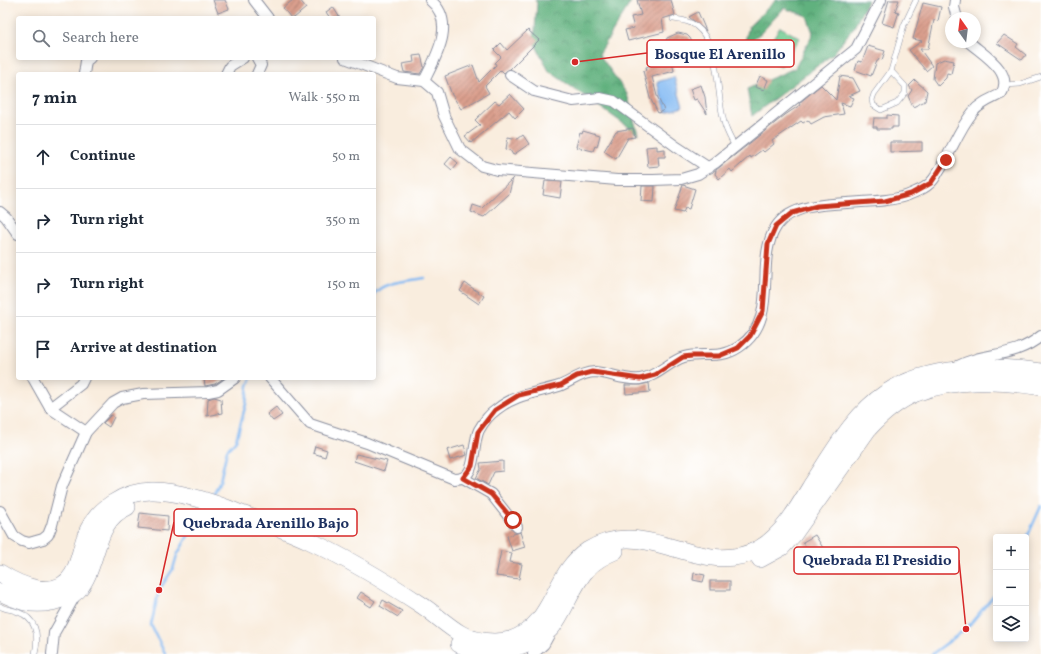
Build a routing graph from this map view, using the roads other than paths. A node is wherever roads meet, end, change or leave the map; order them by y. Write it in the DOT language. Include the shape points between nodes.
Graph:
graph roads {
  1 [pos="254,0"];
  2 [pos="881,0"];
  3 [pos="916,0"];
  4 [pos="955,0"];
  5 [pos="433,1"];
  6 [pos="955,12"];
  7 [pos="266,16"];
  8 [pos="673,19"];
  9 [pos="975,48"];
  10 [pos="87,60"];
  11 [pos="240,60"];
  12 [pos="258,60"];
  13 [pos="350,60"];
  14 [pos="891,70"];
  15 [pos="84,72"];
  16 [pos="227,72"];
  17 [pos="258,72"];
  18 [pos="510,75"];
  19 [pos="1041,77"];
  20 [pos="424,81"];
  21 [pos="1004,85"];
  22 [pos="734,147"];
  23 [pos="709,168"];
  24 [pos="0,212"];
  25 [pos="16,231"];
  26 [pos="1041,336"];
  27 [pos="947,372"];
  28 [pos="1041,372"];
  29 [pos="983,376"];
  30 [pos="34,380"];
  31 [pos="83,380"];
  32 [pos="232,380"];
  33 [pos="272,380"];
  34 [pos="1041,387"];
  35 [pos="50,408"];
  36 [pos="86,432"];
  37 [pos="463,478"];
  38 [pos="0,512"];
  39 [pos="517,527"];
  40 [pos="0,573"];
  41 [pos="77,591"];
  42 [pos="0,592"];
  43 [pos="0,606"];
  44 [pos="551,628"];
  45 [pos="35,654"];
  46 [pos="52,654"];
  47 [pos="532,654"];
  1 -- 7 [label="street"];
  2 -- 22 [label="street" via="856,49"];
  3 -- 14 [label="lane" via="904,25"];
  4 -- 6 [label="street"];
  5 -- 20 [label="street" via="442,21 442,40"];
  8 -- 22 [label="lane" via="696,26 706,39 716,68 724,121"];
  9 -- 21 [label="street" via="997,64"];
  10 -- 15 [label="street"];
  11 -- 16 [label="street" via="230,66"];
  12 -- 17 [label="street" via="261,65"];
  13 -- 20 [label="street" via="397,78"];
  14 -- 14 [label="lane" via="872,100 881,110 897,103 905,93 904,86"];
  18 -- 23 [label="street" via="534,92 573,101 600,98 614,101"];
  19 -- 21 [label="lane" via="1020,84"];
  20 -- 23 [label="street" via="437,92 444,116 460,149 482,166 498,170 624,180 680,179"];
  21 -- 37 [label="street" via="1001,94 987,100 973,112 931,183 911,194 885,201 817,206 792,213 776,226 768,244 763,311 750,336 738,348 719,356 683,357 655,375 640,379 592,372 577,376 561,385 519,395 495,410 478,432 472,466"];
  22 -- 23 [label="street"];
  24 -- 25 [label="street"];
  26 -- 27 [label="street" via="1025,348 1007,354 969,360"];
  27 -- 29 [label="highway"];
  27 -- 40 [label="highway" via="903,384 887,392 868,408 852,425 794,514 771,540 759,549 743,555 715,558 650,540 616,540 598,546 585,553 575,563 537,625 508,641 486,642 462,634 379,578 311,541 221,505 182,495 152,491 131,493 113,502 100,513 86,534 73,575 63,585 50,589 36,589 22,586"];
  28 -- 29 [label="highway" via="1011,369"];
  29 -- 34 [label="highway" via="1004,383"];
  29 -- 44 [label="highway" via="916,393 895,404 880,416 868,429 793,535 771,554 756,561 715,566 692,563 645,549 616,551 594,561 586,569"];
  30 -- 35 [label="street"];
  31 -- 35 [label="street"];
  32 -- 36 [label="street" via="218,390 208,392 142,394 122,398 106,409"];
  33 -- 37 [label="street" via="310,424 367,443 454,479"];
  35 -- 36 [label="street"];
  36 -- 38 [label="street" via="62,486 48,535 37,542 22,541 14,536"];
  37 -- 39 [label="street" via="491,494"];
  41 -- 42 [label="highway" via="61,600 31,604"];
  41 -- 44 [label="highway" via="87,576 94,552 112,518 123,508 138,503 159,501 201,509 246,523 326,560 384,592 438,631 471,650 484,654 511,650 539,638"];
  41 -- 46 [label="street" via="54,633"];
  43 -- 45 [label="lane" via="17,611 31,620 36,632"];
  44 -- 47 [label="street" via="544,644"];
}
